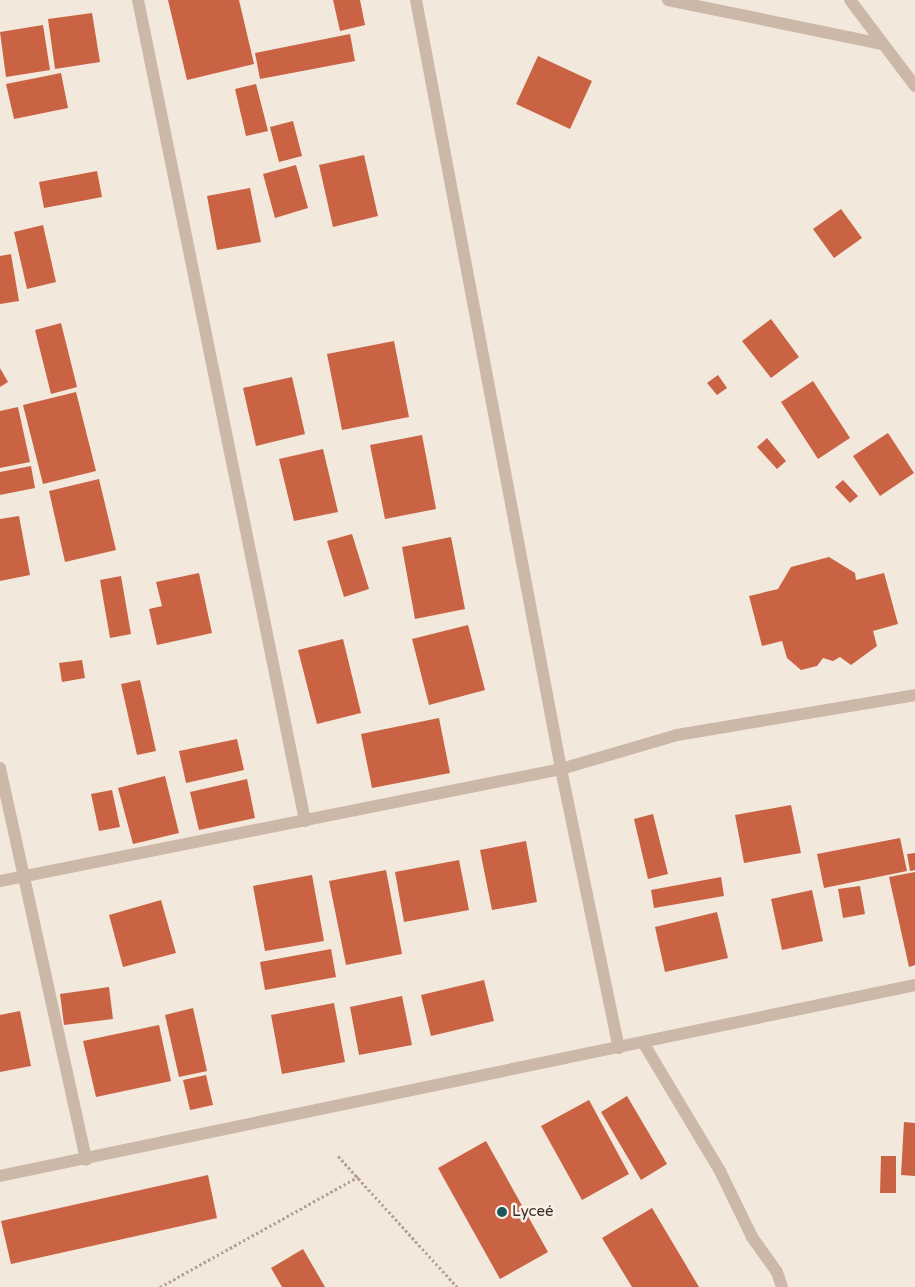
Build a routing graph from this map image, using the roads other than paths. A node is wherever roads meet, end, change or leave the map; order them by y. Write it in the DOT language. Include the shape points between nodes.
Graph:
graph roads {
  1 [pos="138,0"];
  2 [pos="416,0"];
  3 [pos="668,0"];
  4 [pos="850,0"];
  5 [pos="883,44"];
  6 [pos="915,86"];
  7 [pos="915,695"];
  8 [pos="0,768"];
  9 [pos="561,769"];
  10 [pos="305,821"];
  11 [pos="24,877"];
  12 [pos="0,881"];
  13 [pos="915,985"];
  14 [pos="644,1044"];
  15 [pos="619,1048"];
  16 [pos="86,1160"];
  17 [pos="0,1176"];
  18 [pos="782,1287"];
  1 -- 10 [label="street"];
  2 -- 9 [label="street"];
  3 -- 5 [label="street"];
  4 -- 5 [label="street"];
  5 -- 6 [label="street"];
  7 -- 9 [label="street" via="677,735"];
  8 -- 11 [label="street"];
  9 -- 10 [label="street"];
  9 -- 15 [label="street"];
  10 -- 11 [label="street"];
  11 -- 12 [label="street"];
  11 -- 16 [label="street"];
  13 -- 14 [label="street"];
  14 -- 15 [label="street"];
  14 -- 18 [label="street" via="720,1171 752,1237 777,1272"];
  15 -- 16 [label="street"];
  16 -- 17 [label="street"];
}
